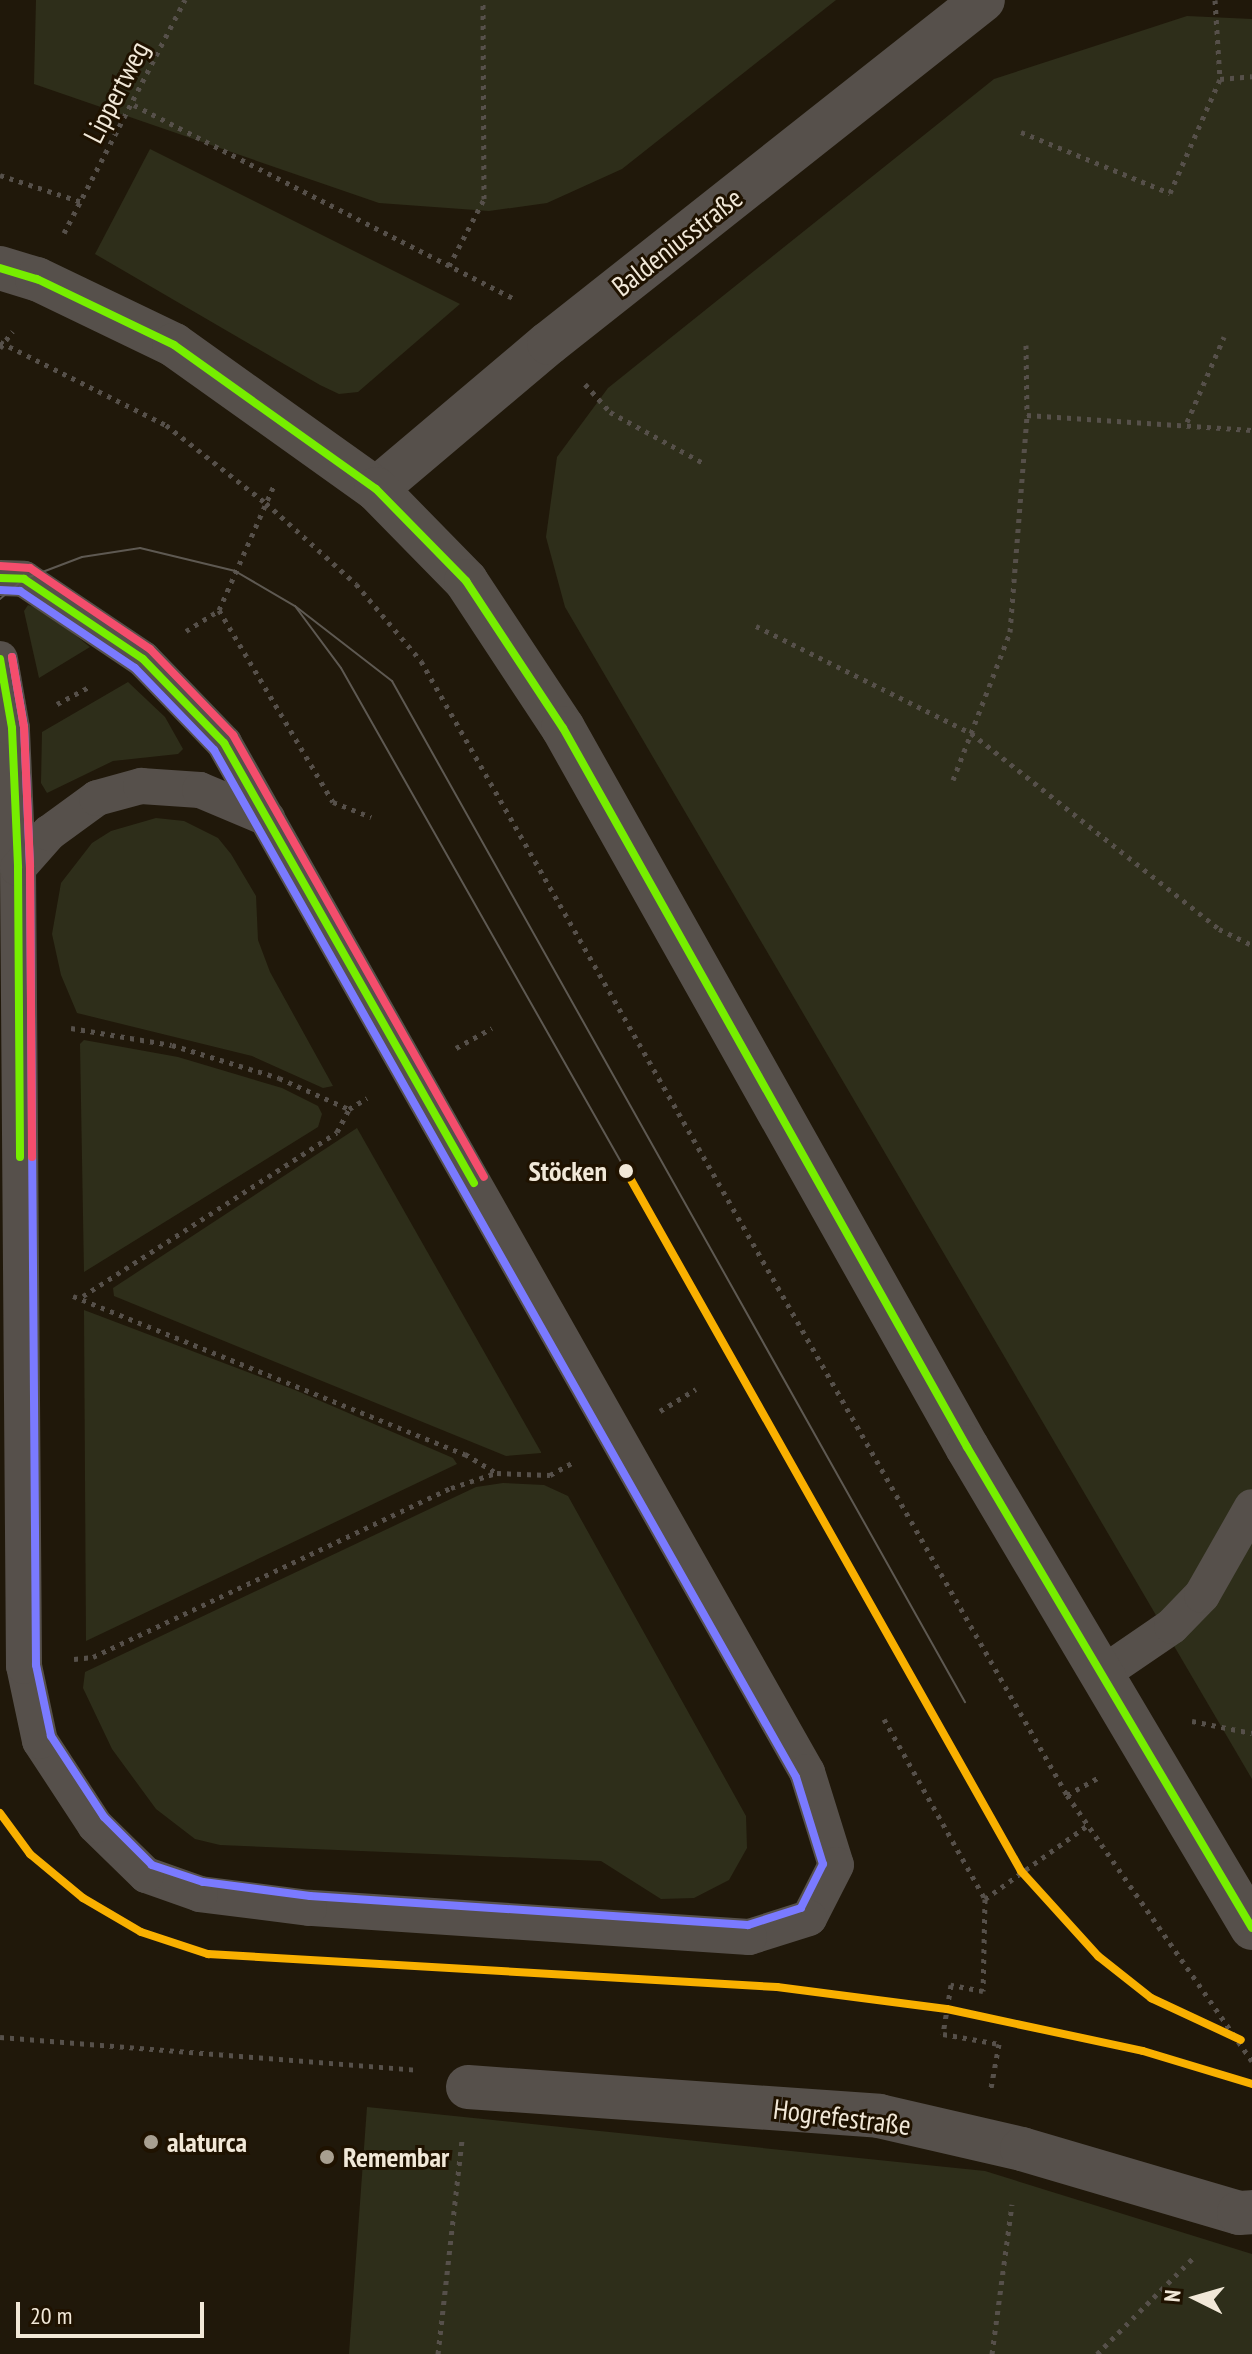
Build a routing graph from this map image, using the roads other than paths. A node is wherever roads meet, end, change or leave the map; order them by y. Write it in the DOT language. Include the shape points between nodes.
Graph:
graph roads {
  1 [pos="983,0"];
  2 [pos="0,268"];
  3 [pos="376,489"];
  4 [pos="0,578"];
  5 [pos="0,659"];
  6 [pos="267,818"];
  7 [pos="18,868"];
  8 [pos="1252,1507"];
  9 [pos="1099,1676"];
  10 [pos="1252,1928"];
  11 [pos="468,2087"];
  12 [pos="1245,2213"];
  1 -- 3 [label="street, Baldeniusstraße" via="549,343"];
  2 -- 3 [label="street" via="37,279 174,345"];
  3 -- 9 [label="street" via="466,581 563,728"];
  4 -- 6 [label="lane" via="24,579 143,659 224,743"];
  5 -- 7 [label="lane" via="12,728"];
  6 -- 7 [label="lane" via="200,790 141,786 97,798 49,833"];
  6 -- 7 [label="lane" via="807,1772 836,1865 809,1918 749,1937 309,1908 200,1894 146,1875 95,1825 40,1741 24,1666"];
  8 -- 9 [label="lane" via="1202,1595 1172,1626"];
  9 -- 10 [label="street"];
  11 -- 12 [label="street, Hogrefestraße" via="879,2116 1002,2144"];
}
